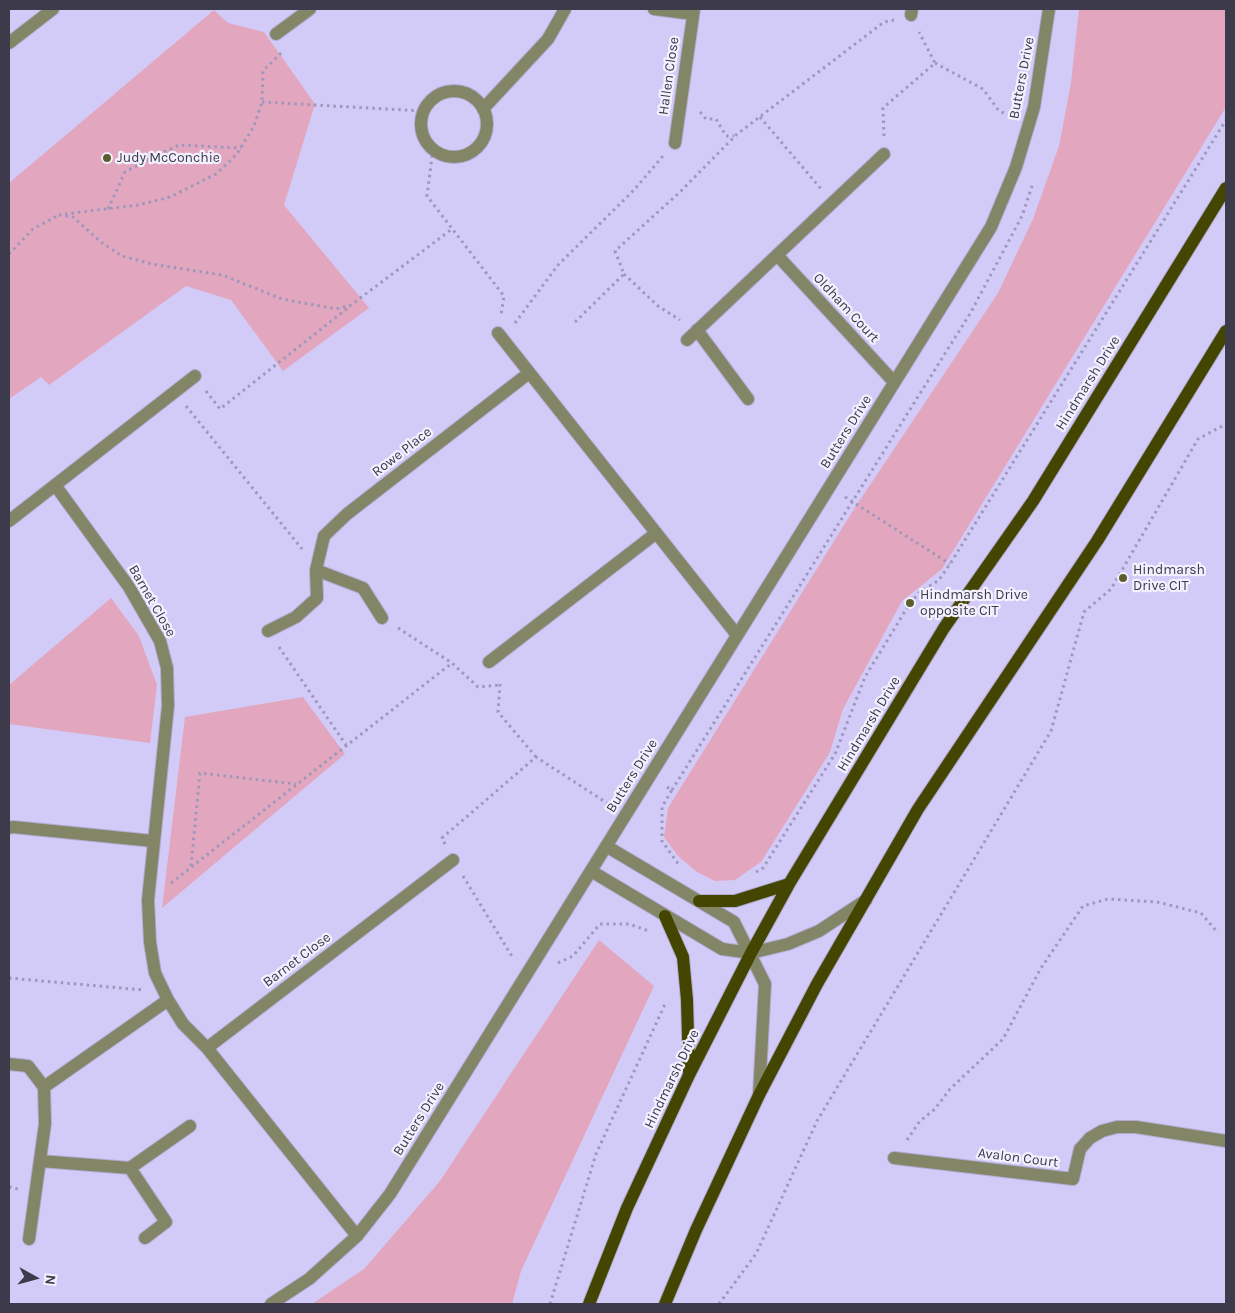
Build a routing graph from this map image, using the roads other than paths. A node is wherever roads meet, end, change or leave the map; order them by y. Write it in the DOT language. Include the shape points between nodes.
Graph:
graph roads {
  1 [pos="53,9"];
  2 [pos="310,9"];
  3 [pos="565,9"];
  4 [pos="654,9"];
  5 [pos="1049,9"];
  6 [pos="693,11"];
  7 [pos="276,34"];
  8 [pos="9,44"];
  9 [pos="484,109"];
  10 [pos="675,143"];
  11 [pos="884,154"];
  12 [pos="1226,188"];
  13 [pos="776,255"];
  14 [pos="697,330"];
  15 [pos="1226,332"];
  16 [pos="500,336"];
  17 [pos="687,340"];
  18 [pos="528,374"];
  19 [pos="195,376"];
  20 [pos="894,382"];
  21 [pos="748,399"];
  22 [pos="55,485"];
  23 [pos="9,521"];
  24 [pos="655,534"];
  25 [pos="316,570"];
  26 [pos="382,618"];
  27 [pos="268,631"];
  28 [pos="737,635"];
  29 [pos="489,662"];
  30 [pos="9,828"];
  31 [pos="153,841"];
  32 [pos="606,846"];
  33 [pos="453,860"];
  34 [pos="591,871"];
  35 [pos="789,884"];
  36 [pos="866,900"];
  37 [pos="699,901"];
  38 [pos="666,916"];
  39 [pos="751,953"];
  40 [pos="166,996"];
  41 [pos="207,1048"];
  42 [pos="9,1064"];
  43 [pos="689,1075"];
  44 [pos="44,1087"];
  45 [pos="759,1095"];
  46 [pos="190,1126"];
  47 [pos="1226,1141"];
  48 [pos="894,1158"];
  49 [pos="40,1161"];
  50 [pos="130,1168"];
  51 [pos="357,1236"];
  52 [pos="145,1238"];
  53 [pos="29,1239"];
  54 [pos="271,1304"];
  55 [pos="589,1304"];
  56 [pos="665,1304"];
  1 -- 8 [label="street"];
  2 -- 7 [label="street"];
  3 -- 9 [label="street" via="548,39"];
  4 -- 6 [label="street, Hallen Close"];
  5 -- 20 [label="street, Butters Drive" via="1034,107 1016,167 991,227"];
  6 -- 10 [label="street, Hallen Close"];
  9 -- 9 [label="street" via="486,131 474,150 454,157 442,155 433,150 422,132 423,111 437,95 458,91 468,94"];
  11 -- 13 [label="street"];
  12 -- 35 [label="main road, Hindmarsh Drive" via="1033,501 944,628"];
  13 -- 14 [label="street"];
  13 -- 20 [label="street, Oldham Court"];
  14 -- 17 [label="street"];
  14 -- 21 [label="street"];
  15 -- 36 [label="main road" via="1097,541 918,809"];
  16 -- 18 [label="street"];
  18 -- 24 [label="street"];
  18 -- 25 [label="street, Rowe Place" via="346,514 324,536"];
  19 -- 22 [label="street"];
  20 -- 28 [label="street, Butters Drive"];
  22 -- 23 [label="street"];
  22 -- 31 [label="street, Barnet Close" via="129,587 160,642 165,659 168,706"];
  24 -- 28 [label="street"];
  24 -- 29 [label="street"];
  25 -- 26 [label="street" via="363,588"];
  25 -- 27 [label="street, Rowe Place" via="317,598 296,617"];
  28 -- 32 [label="street, Butters Drive"];
  30 -- 31 [label="street"];
  31 -- 40 [label="street, Barnet Close" via="148,900 150,942 154,966"];
  32 -- 34 [label="street, Butters Drive"];
  32 -- 37 [label="street"];
  33 -- 41 [label="street, Barnet Close"];
  34 -- 38 [label="street"];
  34 -- 51 [label="street, Butters Drive" via="390,1194"];
  35 -- 37 [label="main road" via="735,900"];
  35 -- 39 [label="main road, Hindmarsh Drive"];
  36 -- 39 [label="street" via="819,931 788,944"];
  36 -- 45 [label="main road"];
  37 -- 39 [label="street" via="734,922"];
  38 -- 39 [label="street" via="722,949"];
  38 -- 43 [label="main road" via="683,957"];
  39 -- 43 [label="main road, Hindmarsh Drive"];
  39 -- 45 [label="street" via="765,984"];
  40 -- 41 [label="street, Barnet Close" via="183,1024"];
  40 -- 44 [label="street"];
  41 -- 51 [label="street, Barnet Close"];
  42 -- 44 [label="street" via="28,1066"];
  43 -- 55 [label="main road, Hindmarsh Drive" via="627,1208"];
  44 -- 49 [label="street" via="45,1124"];
  45 -- 56 [label="main road"];
  46 -- 50 [label="street"];
  47 -- 48 [label="street, Avalon Court" via="1136,1127 1110,1129 1090,1138 1080,1149 1073,1180"];
  49 -- 50 [label="street"];
  49 -- 53 [label="street"];
  50 -- 52 [label="street" via="166,1222"];
  51 -- 54 [label="street, Butters Drive" via="309,1279"];
}
